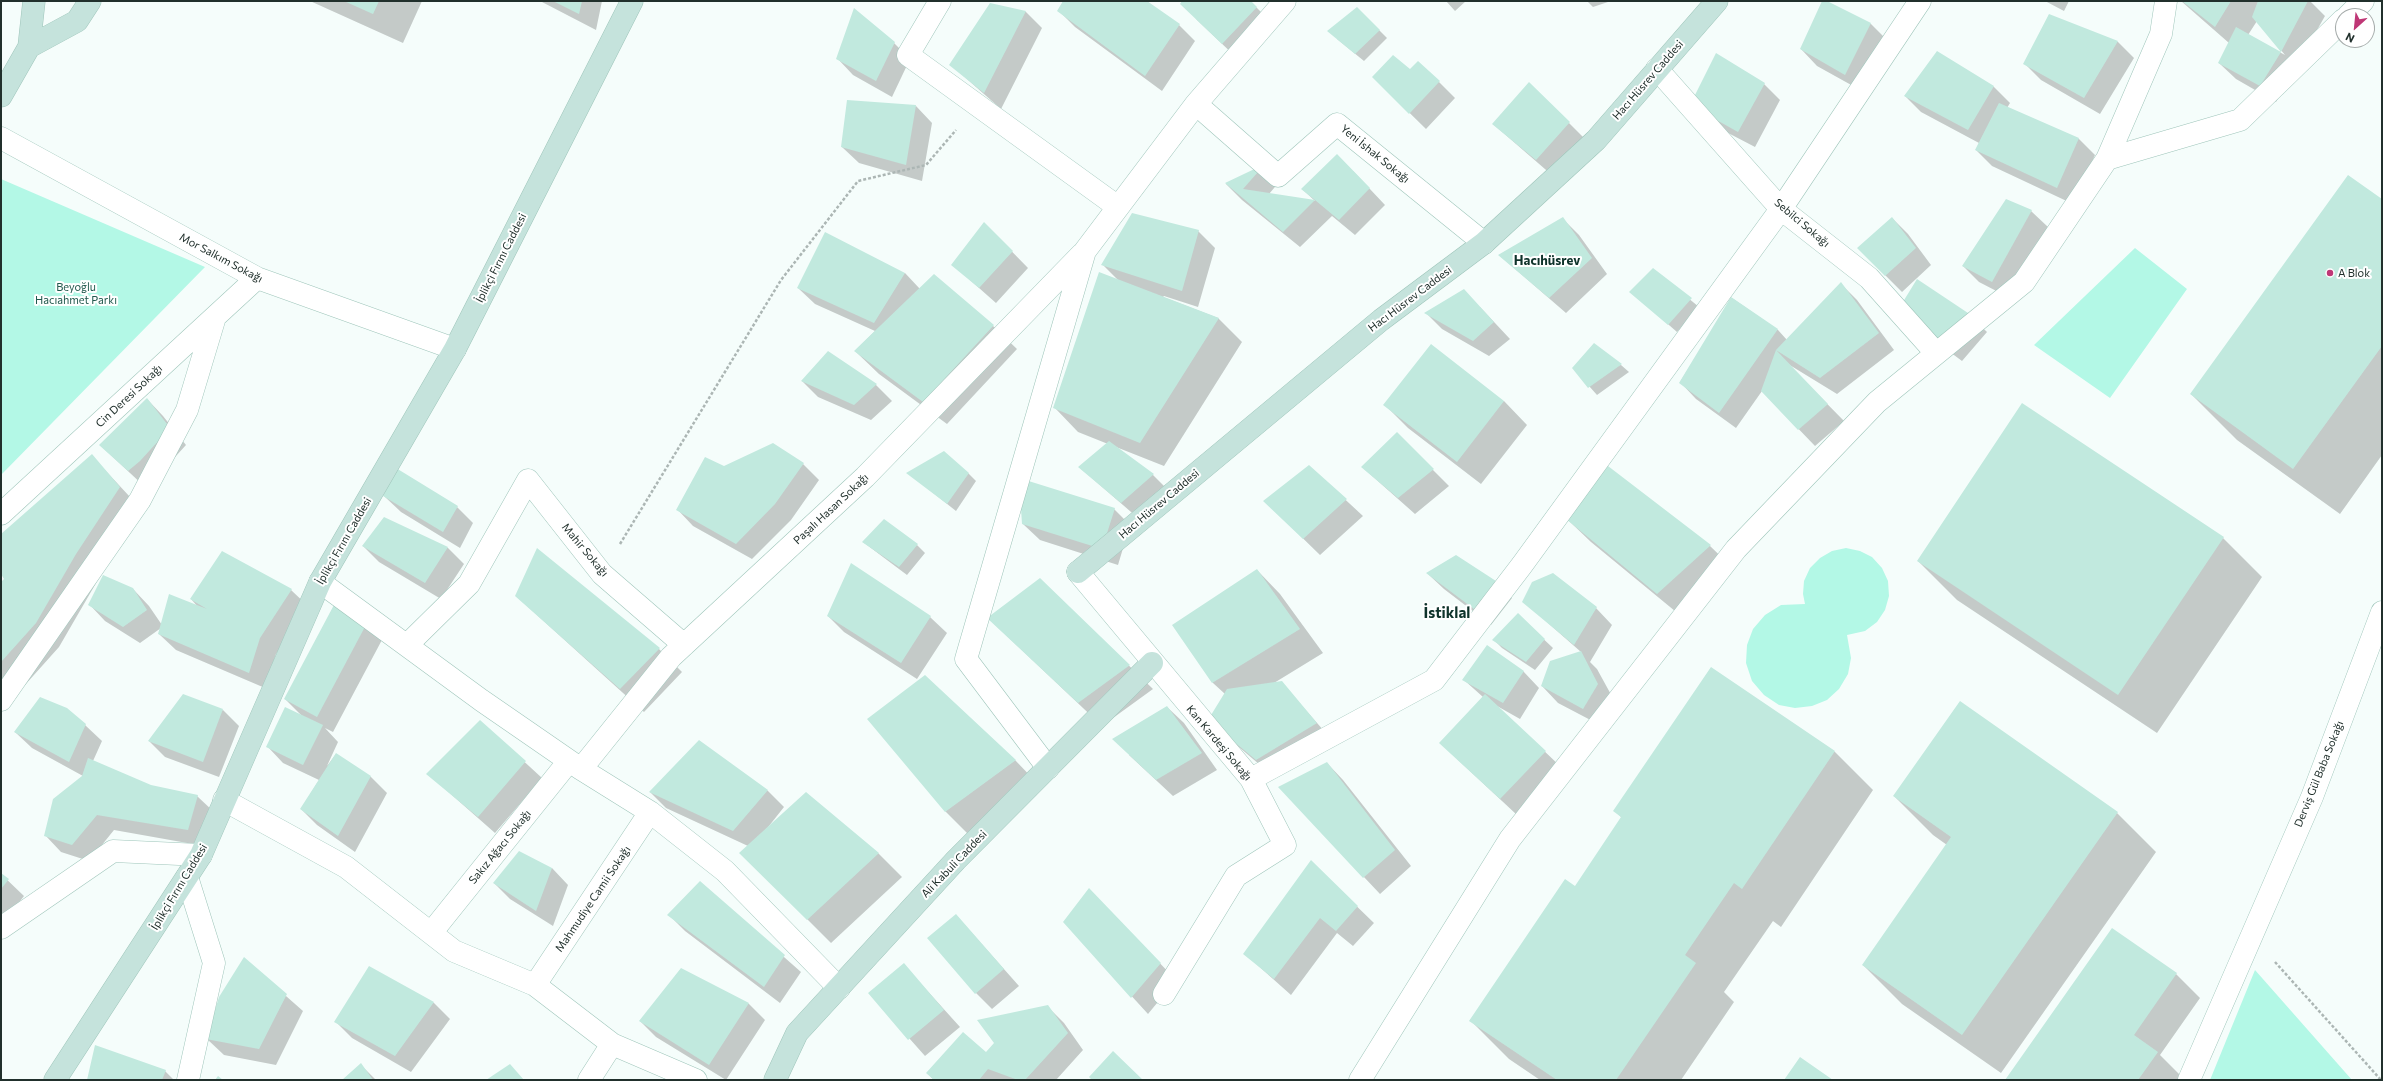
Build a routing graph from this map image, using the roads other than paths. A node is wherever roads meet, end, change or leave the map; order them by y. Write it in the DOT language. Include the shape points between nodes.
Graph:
graph roads {
  1 [pos="34,1"];
  2 [pos="90,1"];
  3 [pos="632,1"];
  4 [pos="940,1"];
  5 [pos="1285,1"];
  6 [pos="1717,1"];
  7 [pos="1920,1"];
  8 [pos="2166,1"];
  9 [pos="2335,28"];
  10 [pos="29,47"];
  11 [pos="1657,69"];
  12 [pos="1,96"];
  13 [pos="1196,104"];
  14 [pos="1,138"];
  15 [pos="2107,159"];
  16 [pos="1118,207"];
  17 [pos="1781,209"];
  18 [pos="1484,243"];
  19 [pos="1085,251"];
  20 [pos="257,278"];
  21 [pos="215,317"];
  22 [pos="455,349"];
  23 [pos="1936,353"];
  24 [pos="1,514"];
  25 [pos="1078,572"];
  26 [pos="320,582"];
  27 [pos="2382,612"];
  28 [pos="407,645"];
  29 [pos="684,645"];
  30 [pos="1152,663"];
  31 [pos="1,700"];
  32 [pos="575,765"];
  33 [pos="1048,768"];
  34 [pos="1250,779"];
  35 [pos="224,800"];
  36 [pos="650,812"];
  37 [pos="201,855"];
  38 [pos="187,877"];
  39 [pos="1,928"];
  40 [pos="431,933"];
  41 [pos="535,985"];
  42 [pos="838,988"];
  43 [pos="1164,994"];
  44 [pos="612,1044"];
  45 [pos="55,1080"];
  46 [pos="188,1080"];
  47 [pos="589,1080"];
  48 [pos="696,1080"];
  49 [pos="775,1080"];
  50 [pos="1360,1080"];
  51 [pos="2189,1080"];
  1 -- 10 [label="street"];
  2 -- 10 [label="street" via="77,21"];
  3 -- 22 [label="street, İplikçi Fırını Caddesi"];
  4 -- 16 [label="street" via="908,54"];
  5 -- 13 [label="street"];
  6 -- 11 [label="street, Hacı Hüsrev Caddesi"];
  7 -- 17 [label="street"];
  8 -- 15 [label="street" via="2161,34"];
  9 -- 15 [label="street" via="2240,120"];
  10 -- 12 [label="street"];
  11 -- 17 [label="street, Sebilci Sokağı"];
  11 -- 18 [label="street, Hacı Hüsrev Caddesi" via="1596,140"];
  13 -- 16 [label="street"];
  13 -- 18 [label="street, Yeni İshak Sokağı" via="1278,176 1337,124"];
  14 -- 20 [label="street, Mor Salkım Sokağı"];
  15 -- 23 [label="street" via="2024,282"];
  16 -- 19 [label="street"];
  17 -- 23 [label="street, Sebilci Sokağı" via="1869,278"];
  17 -- 34 [label="street" via="1522,565 1434,680"];
  18 -- 25 [label="street, Hacı Hüsrev Caddesi" via="1381,320"];
  19 -- 29 [label="street, Paşalı Hasan Sokağı" via="865,477"];
  19 -- 33 [label="street" via="966,659"];
  20 -- 21 [label="street, Cin Deresi Sokağı"];
  20 -- 22 [label="street, Mor Salkım Sokağı"];
  21 -- 24 [label="street, Cin Deresi Sokağı"];
  21 -- 31 [label="street" via="188,410 140,500"];
  22 -- 26 [label="street, İplikçi Fırını Caddesi"];
  23 -- 50 [label="street" via="1877,402 1736,549 1510,839"];
  25 -- 30 [label="street, Kan Kardeşi Sokağı"];
  26 -- 28 [label="street"];
  26 -- 35 [label="street, İplikçi Fırını Caddesi"];
  27 -- 51 [label="street, Derviş Gül Baba Sokağı" via="2312,798 2250,935"];
  28 -- 29 [label="street, Mahir Sokağı" via="469,584 528,480 602,574"];
  28 -- 32 [label="street"];
  29 -- 32 [label="street, Paşalı Hasan Sokağı"];
  30 -- 33 [label="street, Ali Kabuli Caddesi"];
  30 -- 34 [label="street, Kan Kardeşi Sokağı"];
  32 -- 36 [label="street"];
  32 -- 40 [label="street, Sakız Ağacı Sokağı"];
  33 -- 42 [label="street, Ali Kabuli Caddesi" via="956,860"];
  34 -- 43 [label="street, Kan Kardeşi Sokağı" via="1285,846 1236,876"];
  35 -- 37 [label="street, İplikçi Fırını Caddesi"];
  35 -- 40 [label="street" via="346,867"];
  36 -- 41 [label="street, Mahmudiye Camii Sokağı"];
  36 -- 42 [label="street" via="725,871"];
  37 -- 38 [label="street, İplikçi Fırını Caddesi"];
  37 -- 39 [label="street" via="113,851"];
  38 -- 45 [label="street, İplikçi Fırını Caddesi"];
  38 -- 46 [label="street" via="214,962"];
  40 -- 41 [label="street" via="454,951"];
  41 -- 44 [label="street"];
  42 -- 49 [label="street, Ali Kabuli Caddesi" via="797,1033"];
  44 -- 47 [label="street"];
  44 -- 48 [label="street"];
}
